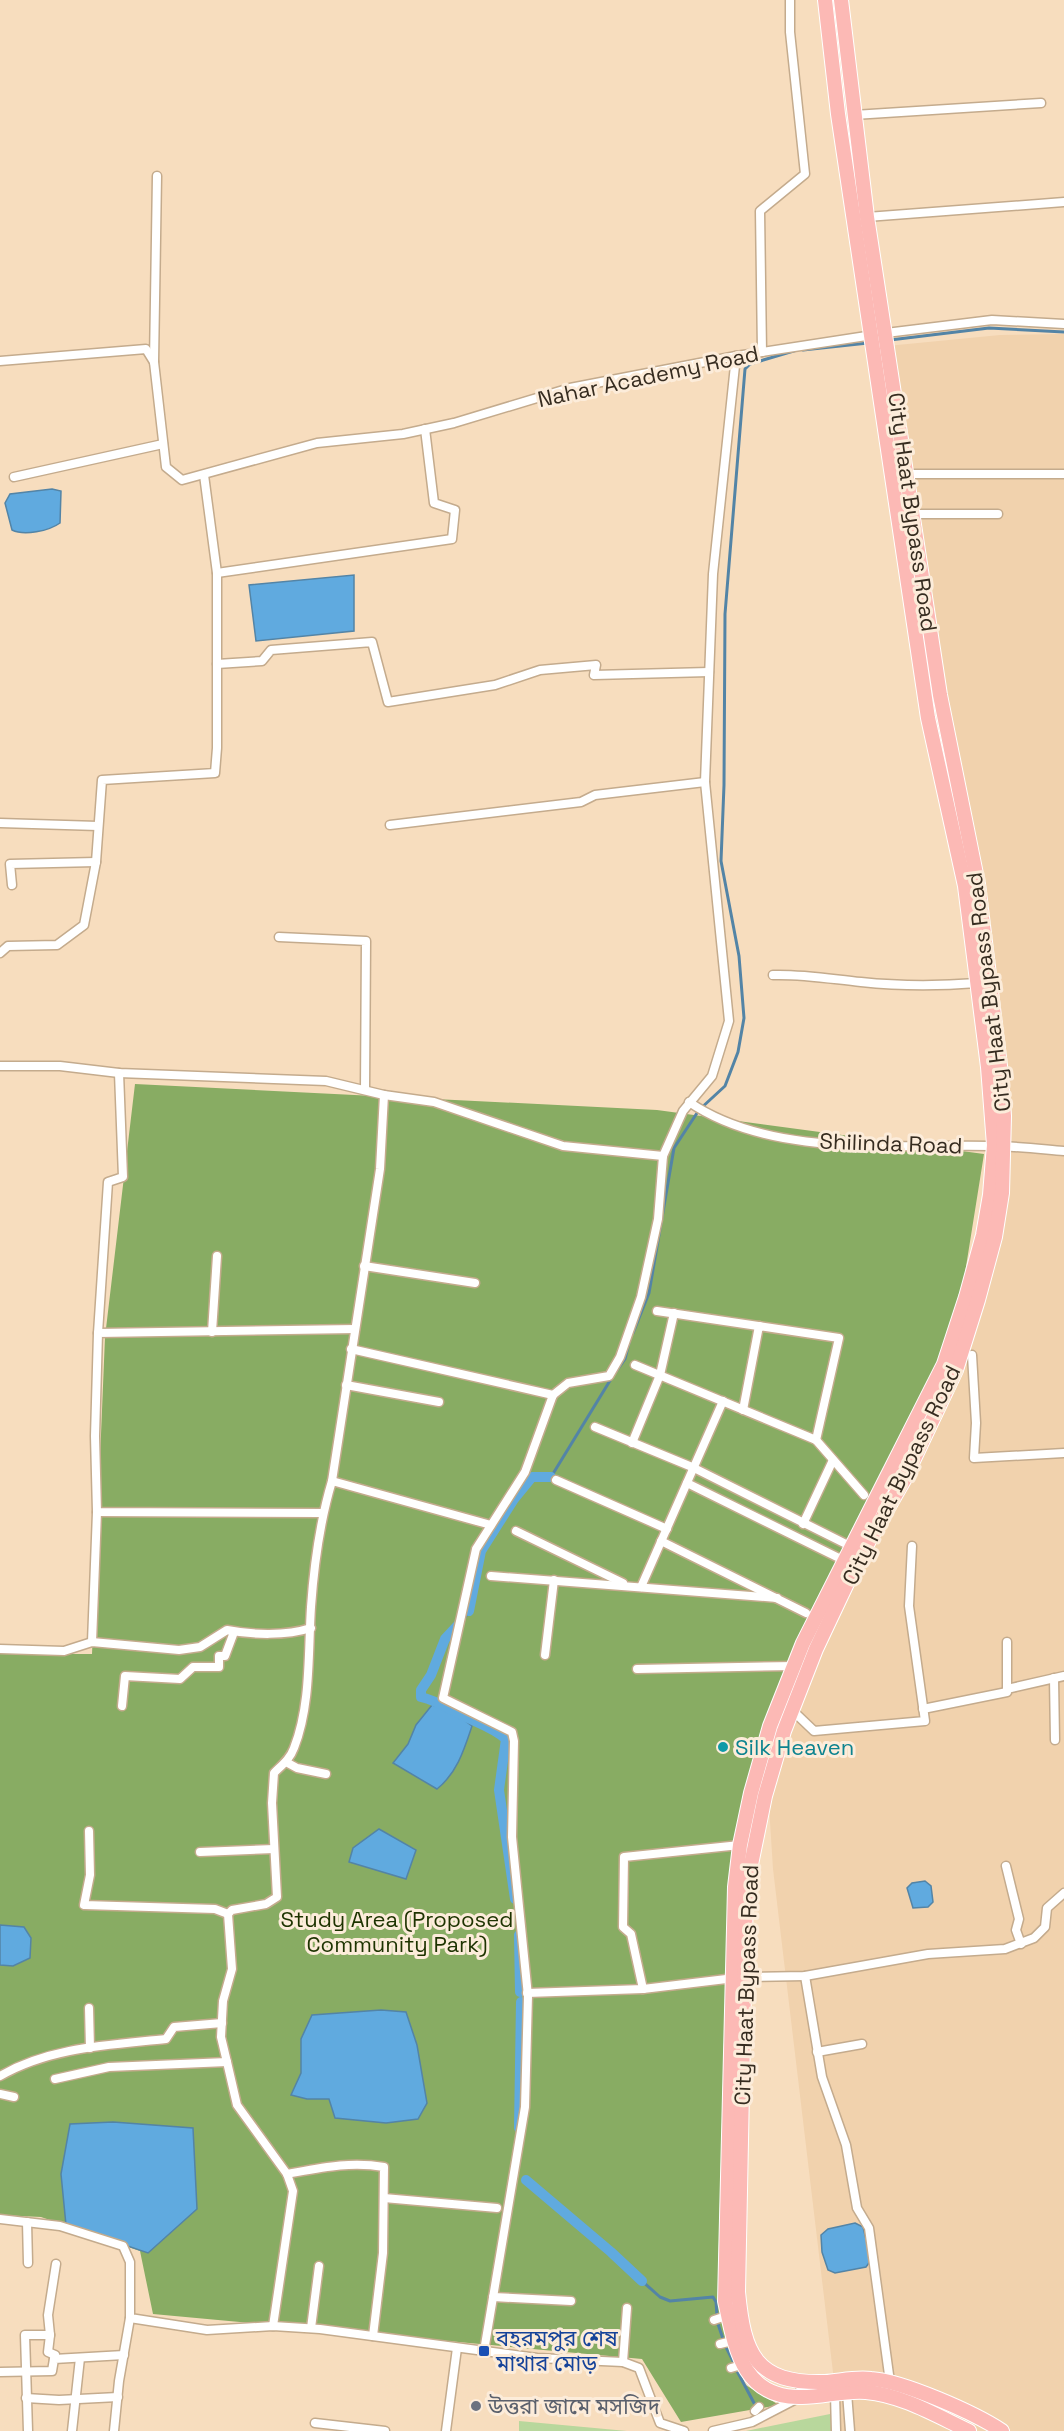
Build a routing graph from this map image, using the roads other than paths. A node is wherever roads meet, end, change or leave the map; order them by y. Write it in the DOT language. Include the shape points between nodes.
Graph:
graph roads {
  1 [pos="790,0"];
  2 [pos="825,0"];
  3 [pos="841,0"];
  4 [pos="1041,103"];
  5 [pos="854,115"];
  6 [pos="157,176"];
  7 [pos="1064,202"];
  8 [pos="867,217"];
  9 [pos="1064,324"];
  10 [pos="886,333"];
  11 [pos="871,336"];
  12 [pos="762,352"];
  13 [pos="736,356"];
  14 [pos="0,361"];
  15 [pos="154,362"];
  16 [pos="425,429"];
  17 [pos="164,444"];
  18 [pos="907,474"];
  19 [pos="1064,474"];
  20 [pos="204,475"];
  21 [pos="14,477"];
  22 [pos="913,514"];
  23 [pos="998,514"];
  24 [pos="218,573"];
  25 [pos="217,664"];
  26 [pos="709,672"];
  27 [pos="705,782"];
  28 [pos="0,823"];
  29 [pos="390,825"];
  30 [pos="98,826"];
  31 [pos="96,862"];
  32 [pos="12,885"];
  33 [pos="279,937"];
  34 [pos="0,953"];
  35 [pos="773,975"];
  36 [pos="977,983"];
  37 [pos="0,1066"];
  38 [pos="119,1073"];
  39 [pos="365,1090"];
  40 [pos="384,1095"];
  41 [pos="691,1104"];
  42 [pos="999,1146"];
  43 [pos="1064,1151"];
  44 [pos="663,1156"];
  45 [pos="217,1256"];
  46 [pos="364,1266"];
  47 [pos="475,1284"];
  48 [pos="657,1311"];
  49 [pos="674,1313"];
  50 [pos="759,1326"];
  51 [pos="355,1329"];
  52 [pos="212,1332"];
  53 [pos="98,1333"];
  54 [pos="351,1349"];
  55 [pos="972,1355"];
  56 [pos="635,1365"];
  57 [pos="660,1375"];
  58 [pos="346,1385"];
  59 [pos="553,1395"];
  60 [pos="723,1401"];
  61 [pos="439,1402"];
  62 [pos="743,1410"];
  63 [pos="595,1427"];
  64 [pos="816,1440"];
  65 [pos="632,1443"];
  66 [pos="1064,1453"];
  67 [pos="833,1460"];
  68 [pos="693,1468"];
  69 [pos="556,1480"];
  70 [pos="332,1481"];
  71 [pos="687,1483"];
  72 [pos="864,1495"];
  73 [pos="97,1512"];
  74 [pos="322,1513"];
  75 [pos="803,1524"];
  76 [pos="491,1525"];
  77 [pos="667,1529"];
  78 [pos="516,1531"];
  79 [pos="661,1541"];
  80 [pos="912,1546"];
  81 [pos="852,1547"];
  82 [pos="845,1561"];
  83 [pos="491,1576"];
  84 [pos="554,1581"];
  85 [pos="629,1586"];
  86 [pos="641,1587"];
  87 [pos="777,1598"];
  88 [pos="806,1612"];
  89 [pos="311,1628"];
  90 [pos="234,1632"];
  91 [pos="92,1642"];
  92 [pos="1007,1642"];
  93 [pos="0,1649"];
  94 [pos="545,1655"];
  95 [pos="794,1666"];
  96 [pos="637,1669"];
  97 [pos="1064,1676"];
  98 [pos="1054,1678"];
  99 [pos="1007,1689"];
  100 [pos="122,1706"];
  101 [pos="924,1709"];
  102 [pos="792,1710"];
  103 [pos="1055,1740"];
  104 [pos="286,1762"];
  105 [pos="326,1774"];
  106 [pos="89,1830"];
  107 [pos="740,1845"];
  108 [pos="274,1849"];
  109 [pos="200,1852"];
  110 [pos="1006,1866"];
  111 [pos="1064,1893"];
  112 [pos="228,1914"];
  113 [pos="1021,1944"];
  114 [pos="805,1976"];
  115 [pos="737,1978"];
  116 [pos="643,1989"];
  117 [pos="527,1993"];
  118 [pos="89,2008"];
  119 [pos="222,2023"];
  120 [pos="862,2044"];
  121 [pos="90,2048"];
  122 [pos="817,2052"];
  123 [pos="227,2062"];
  124 [pos="0,2076"];
  125 [pos="55,2079"];
  126 [pos="0,2094"];
  127 [pos="14,2097"];
  128 [pos="287,2174"];
  129 [pos="384,2199"];
  130 [pos="497,2208"];
  131 [pos="0,2219"];
  132 [pos="27,2222"];
  133 [pos="28,2263"];
  134 [pos="56,2264"];
  135 [pos="319,2266"];
  136 [pos="493,2297"];
  137 [pos="571,2301"];
  138 [pos="627,2308"];
  139 [pos="130,2318"];
  140 [pos="273,2326"];
  141 [pos="311,2328"];
  142 [pos="50,2335"];
  143 [pos="373,2336"];
  144 [pos="457,2348"];
  145 [pos="484,2351"];
  146 [pos="124,2355"];
  147 [pos="80,2358"];
  148 [pos="54,2359"];
  149 [pos="623,2362"];
  150 [pos="26,2370"];
  151 [pos="0,2372"];
  152 [pos="801,2381"];
  153 [pos="890,2382"];
  154 [pos="841,2393"];
  155 [pos="118,2397"];
  156 [pos="800,2397"];
  157 [pos="26,2398"];
  158 [pos="75,2399"];
  159 [pos="315,2423"];
  160 [pos="943,2425"];
  161 [pos="28,2431"];
  162 [pos="72,2431"];
  163 [pos="114,2431"];
  164 [pos="385,2431"];
  165 [pos="446,2431"];
  166 [pos="684,2431"];
  167 [pos="713,2431"];
  168 [pos="836,2431"];
  169 [pos="850,2431"];
  170 [pos="969,2431"];
  171 [pos="1002,2431"];
  1 -- 12 [label="street" via="806,174 759,212"];
  2 -- 11 [label="main road, City Haat Bypass Road"];
  3 -- 5 [label="main road, City Haat Bypass Road"];
  4 -- 5 [label="street"];
  5 -- 8 [label="main road, City Haat Bypass Road"];
  6 -- 15 [label="street, Nahar Academy Road"];
  7 -- 8 [label="street"];
  8 -- 10 [label="main road, City Haat Bypass Road"];
  9 -- 10 [label="street, Nahar Academy Road" via="992,320"];
  10 -- 11 [label="street, Nahar Academy Road"];
  10 -- 18 [label="main road, City Haat Bypass Road"];
  11 -- 12 [label="street, Nahar Academy Road"];
  11 -- 36 [label="main road, City Haat Bypass Road" via="928,718 965,886"];
  12 -- 13 [label="street, Nahar Academy Road"];
  13 -- 16 [label="street, Nahar Academy Road" via="570,388"];
  13 -- 26 [label="street" via="713,574"];
  14 -- 15 [label="street" via="146,349"];
  15 -- 17 [label="street, Nahar Academy Road"];
  16 -- 20 [label="street, Nahar Academy Road" via="318,443"];
  16 -- 24 [label="street" via="434,503 455,510 452,539"];
  17 -- 20 [label="street, Nahar Academy Road" via="166,468 182,480"];
  17 -- 21 [label="street"];
  18 -- 19 [label="street"];
  18 -- 22 [label="main road, City Haat Bypass Road"];
  20 -- 24 [label="street"];
  22 -- 23 [label="street"];
  22 -- 42 [label="main road, City Haat Bypass Road" via="940,695 978,884 1000,1066"];
  24 -- 25 [label="street"];
  25 -- 26 [label="street" via="262,661 271,650 372,642 388,702 495,685 540,670 570,666 596,665 594,675"];
  25 -- 30 [label="street" via="214,773 102,780"];
  26 -- 27 [label="street"];
  27 -- 29 [label="street" via="594,795 581,802"];
  27 -- 41 [label="street" via="729,1021 712,1076"];
  28 -- 30 [label="street"];
  30 -- 31 [label="street"];
  31 -- 32 [label="street" via="10,864"];
  31 -- 34 [label="street" via="84,925 57,945 8,946"];
  33 -- 39 [label="street" via="366,941"];
  35 -- 36 [label="street" via="827,976 905,985"];
  36 -- 42 [label="main road, City Haat Bypass Road"];
  37 -- 38 [label="street" via="60,1066"];
  38 -- 39 [label="street" via="326,1081"];
  38 -- 53 [label="street" via="123,1177 108,1182"];
  39 -- 40 [label="street"];
  40 -- 44 [label="street" via="434,1102 563,1146"];
  40 -- 46 [label="street" via="380,1169"];
  41 -- 42 [label="street, Shilinda Road" via="736,1126 793,1139 855,1146"];
  41 -- 44 [label="street"];
  42 -- 43 [label="street, Shilinda Road"];
  42 -- 81 [label="main road, City Haat Bypass Road" via="983,1235 944,1364"];
  42 -- 102 [label="main road, City Haat Bypass Road" via="1002,1193 995,1237 956,1370 904,1480 858,1560"];
  44 -- 59 [label="street" via="658,1219 641,1297 620,1357 609,1376 568,1383"];
  45 -- 52 [label="street"];
  46 -- 47 [label="street"];
  46 -- 51 [label="street"];
  48 -- 49 [label="street"];
  49 -- 50 [label="street"];
  49 -- 57 [label="street"];
  50 -- 62 [label="street"];
  50 -- 64 [label="street" via="839,1338"];
  51 -- 52 [label="street"];
  51 -- 54 [label="street"];
  52 -- 53 [label="street"];
  53 -- 73 [label="street" via="94,1436"];
  54 -- 58 [label="street"];
  54 -- 59 [label="street"];
  55 -- 66 [label="street" via="974,1458"];
  56 -- 57 [label="street"];
  57 -- 60 [label="street"];
  57 -- 65 [label="street"];
  58 -- 61 [label="street"];
  58 -- 70 [label="street"];
  59 -- 76 [label="street" via="525,1472"];
  60 -- 62 [label="street"];
  60 -- 68 [label="street"];
  62 -- 64 [label="street"];
  63 -- 65 [label="street"];
  64 -- 67 [label="street"];
  65 -- 68 [label="street"];
  67 -- 72 [label="street"];
  67 -- 75 [label="street"];
  68 -- 71 [label="street"];
  68 -- 75 [label="street"];
  69 -- 77 [label="street"];
  70 -- 74 [label="street"];
  70 -- 76 [label="street"];
  71 -- 77 [label="street"];
  71 -- 82 [label="street"];
  73 -- 74 [label="street"];
  73 -- 91 [label="street"];
  74 -- 89 [label="street"];
  75 -- 81 [label="street"];
  76 -- 117 [label="street" via="476,1549 443,1698 512,1732 512,1837"];
  77 -- 79 [label="street"];
  78 -- 85 [label="street"];
  79 -- 86 [label="street"];
  79 -- 87 [label="street"];
  80 -- 101 [label="street" via="909,1606"];
  81 -- 82 [label="main road, City Haat Bypass Road"];
  82 -- 95 [label="main road, City Haat Bypass Road"];
  83 -- 84 [label="street"];
  84 -- 85 [label="street"];
  84 -- 94 [label="street"];
  85 -- 86 [label="street"];
  86 -- 87 [label="street"];
  87 -- 88 [label="street"];
  89 -- 90 [label="street" via="294,1634"];
  89 -- 104 [label="street" via="303,1712 294,1749"];
  90 -- 91 [label="street" via="227,1630 200,1647 179,1650"];
  90 -- 100 [label="street" via="225,1656 219,1656 219,1667 193,1667 180,1679 125,1676"];
  91 -- 93 [label="street" via="64,1651"];
  92 -- 99 [label="street"];
  95 -- 96 [label="street"];
  95 -- 107 [label="main road, City Haat Bypass Road" via="770,1726"];
  97 -- 98 [label="street"];
  98 -- 99 [label="street"];
  98 -- 103 [label="street"];
  99 -- 101 [label="street" via="983,1699"];
  101 -- 102 [label="street" via="925,1721 916,1723 814,1731"];
  102 -- 115 [label="main road, City Haat Bypass Road" via="752,1854"];
  104 -- 105 [label="street"];
  104 -- 108 [label="street" via="274,1773"];
  106 -- 112 [label="street" via="90,1875 84,1905 215,1909"];
  107 -- 115 [label="main road, City Haat Bypass Road" via="735,1887"];
  107 -- 116 [label="street" via="624,1857 623,1927 631,1934"];
  108 -- 109 [label="street"];
  108 -- 112 [label="street" via="277,1897 266,1904"];
  110 -- 113 [label="street"];
  111 -- 113 [label="street" via="1047,1908 1045,1927"];
  112 -- 119 [label="street" via="231,1969"];
  113 -- 114 [label="street" via="1005,1949 928,1954"];
  114 -- 115 [label="street"];
  114 -- 122 [label="street"];
  115 -- 116 [label="street"];
  115 -- 152 [label="main road, City Haat Bypass Road" via="741,2322 749,2351 764,2369"];
  115 -- 156 [label="main road, City Haat Bypass Road" via="725,2301 741,2365 748,2374 777,2393"];
  116 -- 117 [label="street"];
  117 -- 136 [label="street" via="525,2107"];
  118 -- 121 [label="street"];
  119 -- 121 [label="street" via="174,2027 166,2039"];
  119 -- 123 [label="street"];
  120 -- 122 [label="street"];
  121 -- 124 [label="street" via="67,2050"];
  122 -- 153 [label="street" via="846,2145 857,2208 869,2228"];
  123 -- 125 [label="street" via="109,2067"];
  123 -- 128 [label="street" via="237,2105"];
  126 -- 127 [label="street"];
  128 -- 129 [label="street" via="332,2165 361,2163 384,2167"];
  128 -- 140 [label="street" via="293,2191 292,2206"];
  129 -- 130 [label="street"];
  129 -- 143 [label="street" via="383,2253"];
  131 -- 132 [label="street"];
  132 -- 133 [label="street"];
  132 -- 139 [label="street" via="60,2226 123,2246 130,2262"];
  134 -- 142 [label="street" via="48,2315"];
  135 -- 141 [label="street"];
  136 -- 137 [label="street"];
  136 -- 145 [label="street"];
  138 -- 149 [label="street"];
  139 -- 140 [label="street" via="207,2330"];
  139 -- 146 [label="street"];
  140 -- 141 [label="street"];
  141 -- 143 [label="street"];
  142 -- 148 [label="street" via="48,2352 55,2355"];
  142 -- 150 [label="street" via="25,2335"];
  143 -- 144 [label="street"];
  144 -- 145 [label="street"];
  144 -- 165 [label="street"];
  145 -- 149 [label="street"];
  146 -- 147 [label="street"];
  146 -- 155 [label="street"];
  147 -- 148 [label="street"];
  147 -- 158 [label="street"];
  148 -- 150 [label="street" via="52,2371"];
  149 -- 166 [label="street" via="639,2368 660,2423"];
  150 -- 151 [label="street"];
  150 -- 157 [label="street"];
  152 -- 153 [label="main road, City Haat Bypass Road"];
  152 -- 156 [label="street"];
  153 -- 171 [label="main road, City Haat Bypass Road"];
  154 -- 156 [label="main road, City Haat Bypass Road"];
  154 -- 160 [label="main road, City Haat Bypass Road" via="891,2397"];
  154 -- 168 [label="street"];
  154 -- 169 [label="street"];
  155 -- 158 [label="street"];
  155 -- 163 [label="street"];
  156 -- 167 [label="street" via="752,2422"];
  157 -- 158 [label="street"];
  157 -- 161 [label="street"];
  158 -- 162 [label="street"];
  159 -- 164 [label="street"];
  160 -- 170 [label="main road, City Haat Bypass Road"];
}
